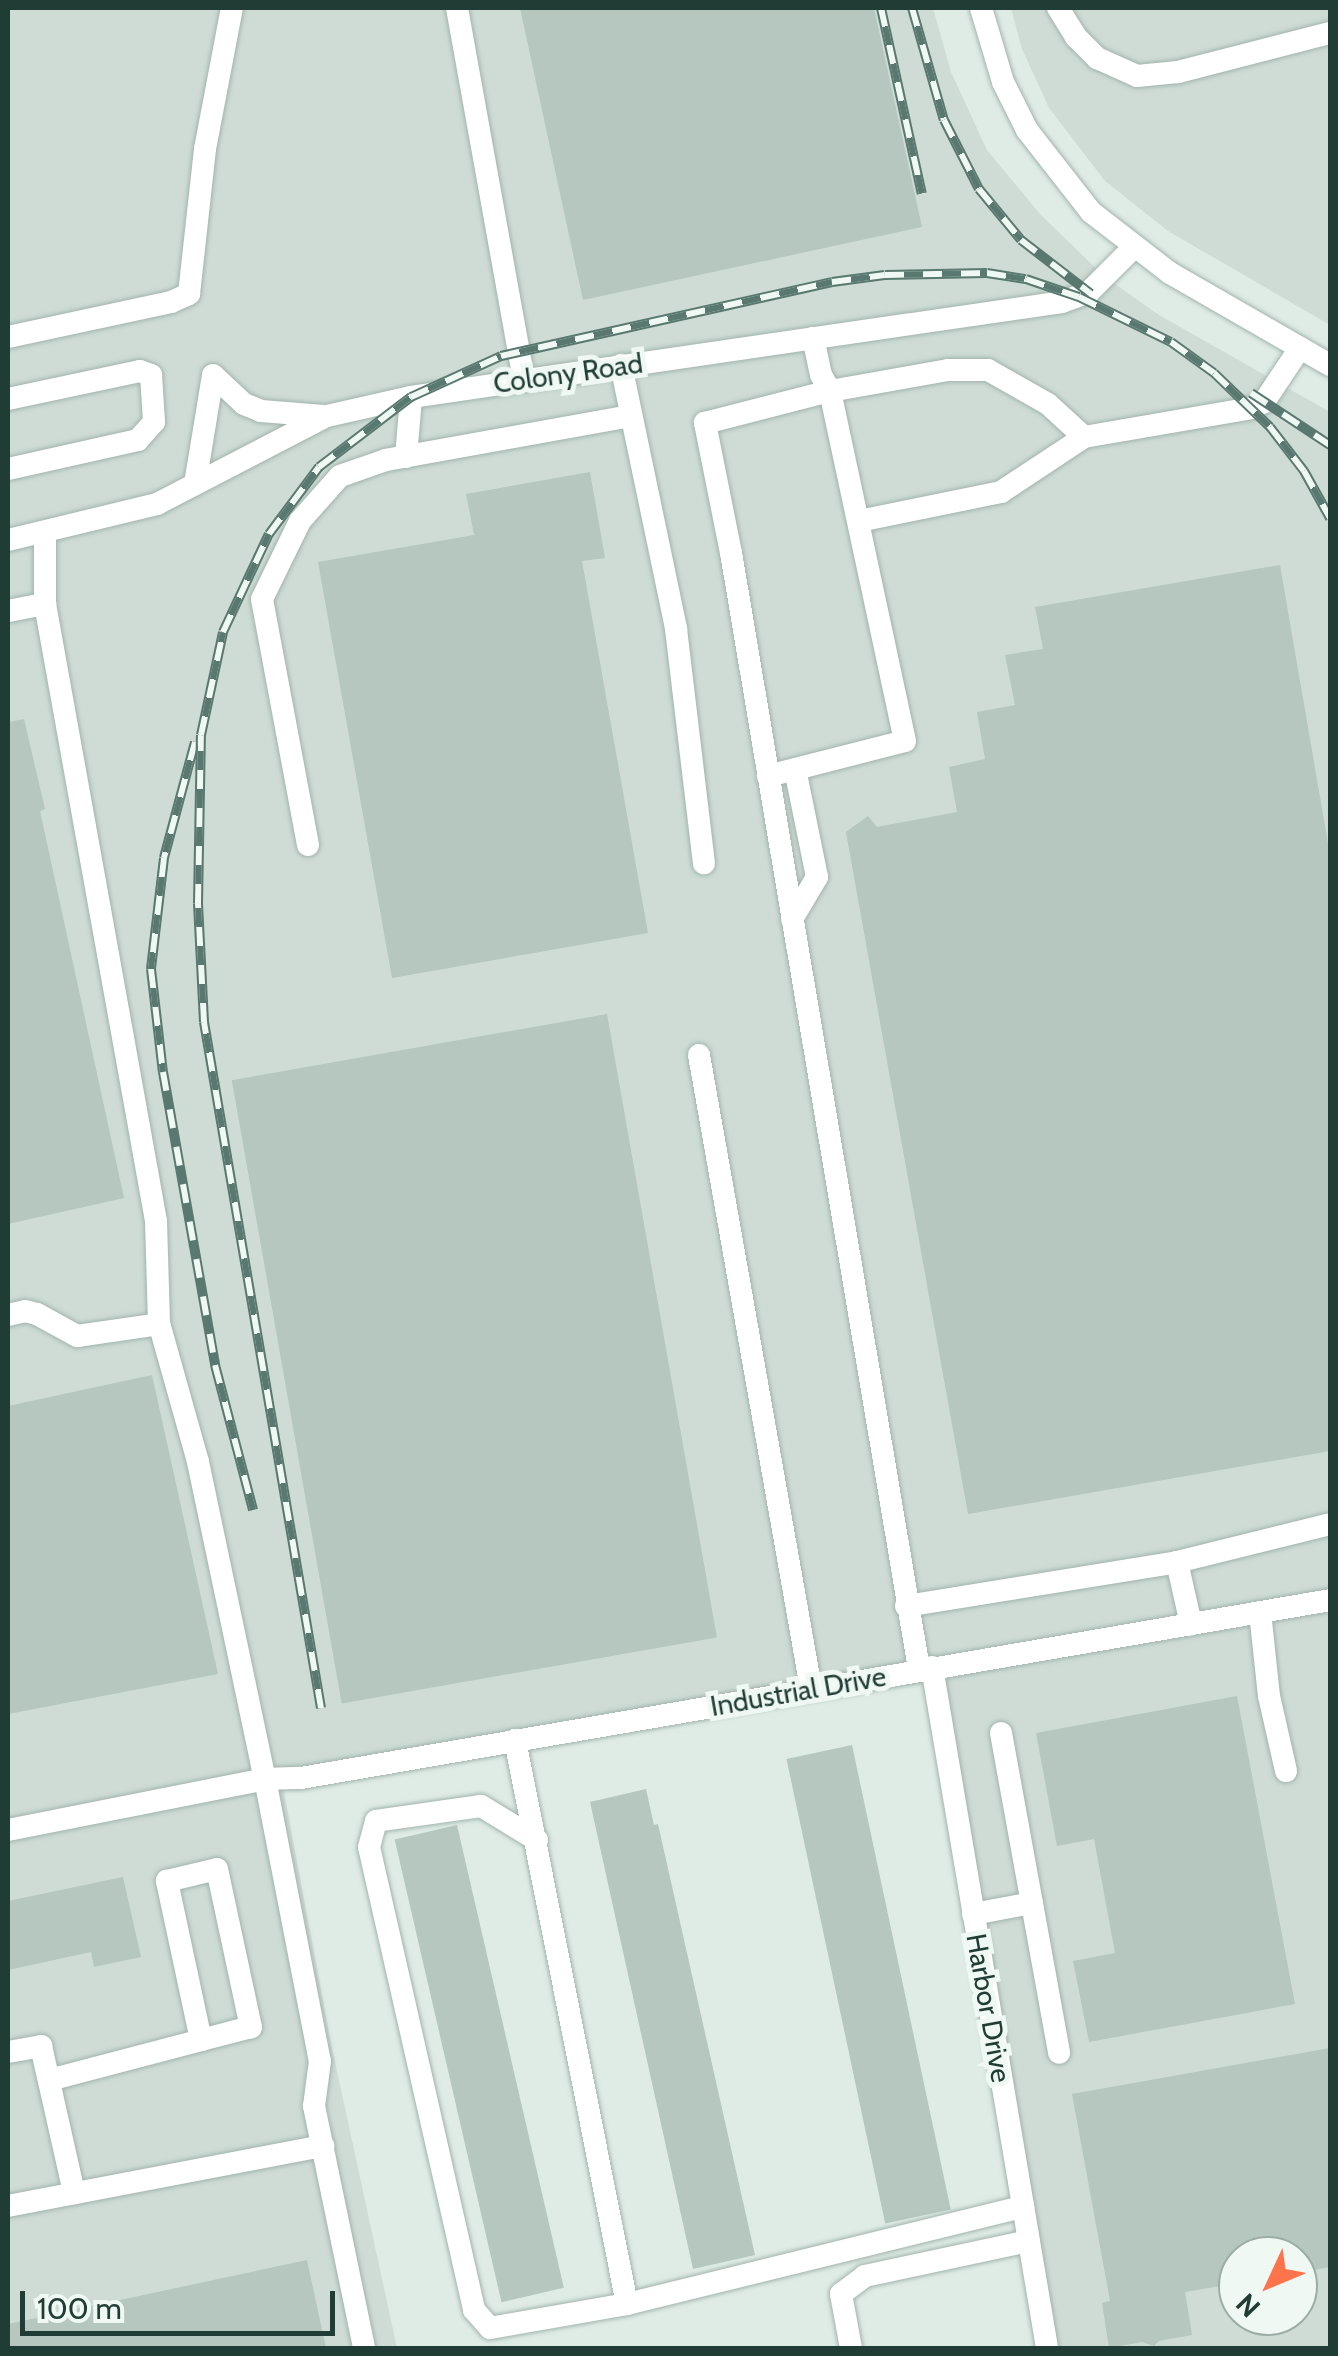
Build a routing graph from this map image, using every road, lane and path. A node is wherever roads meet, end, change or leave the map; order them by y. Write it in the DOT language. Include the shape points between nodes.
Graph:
graph roads {
  1 [pos="232,8"];
  2 [pos="457,8"];
  3 [pos="981,8"];
  4 [pos="1058,8"];
  5 [pos="1330,33"];
  6 [pos="1134,248"];
  7 [pos="8,337"];
  8 [pos="813,338"];
  9 [pos="1300,348"];
  10 [pos="621,365"];
  11 [pos="1330,365"];
  12 [pos="524,380"];
  13 [pos="830,391"];
  14 [pos="410,397"];
  15 [pos="8,398"];
  16 [pos="327,416"];
  17 [pos="630,416"];
  18 [pos="1084,438"];
  19 [pos="406,457"];
  20 [pos="8,469"];
  21 [pos="195,484"];
  22 [pos="859,521"];
  23 [pos="46,532"];
  24 [pos="8,540"];
  25 [pos="45,604"];
  26 [pos="8,612"];
  27 [pos="795,769"];
  28 [pos="768,776"];
  29 [pos="308,845"];
  30 [pos="704,864"];
  31 [pos="792,919"];
  32 [pos="699,1055"];
  33 [pos="8,1315"];
  34 [pos="160,1324"];
  35 [pos="1330,1524"];
  36 [pos="1177,1562"];
  37 [pos="1330,1600"];
  38 [pos="906,1606"];
  39 [pos="1260,1612"];
  40 [pos="1192,1624"];
  41 [pos="925,1668"];
  42 [pos="811,1688"];
  43 [pos="1001,1733"];
  44 [pos="515,1740"];
  45 [pos="1286,1771"];
  46 [pos="265,1779"];
  47 [pos="8,1830"];
  48 [pos="537,1840"];
  49 [pos="1032,1904"];
  50 [pos="973,1914"];
  51 [pos="201,2040"];
  52 [pos="8,2052"];
  53 [pos="1059,2054"];
  54 [pos="48,2080"];
  55 [pos="323,2146"];
  56 [pos="74,2194"];
  57 [pos="8,2206"];
  58 [pos="1023,2208"];
  59 [pos="1028,2241"];
  60 [pos="627,2304"];
  61 [pos="364,2348"];
  62 [pos="850,2348"];
  63 [pos="1048,2348"];
  1 -- 7 [label="street" via="205,150 189,294"];
  2 -- 12 [label="street"];
  3 -- 6 [label="street" via="1003,82 1027,130 1074,193"];
  4 -- 5 [label="street" via="1097,58 1137,76 1178,72"];
  6 -- 8 [label="street, Colony Road" via="1080,297"];
  6 -- 9 [label="street"];
  8 -- 10 [label="street, Colony Road"];
  8 -- 13 [label="street"];
  9 -- 11 [label="street"];
  9 -- 18 [label="street" via="1264,402 1252,408"];
  10 -- 12 [label="street, Colony Road"];
  10 -- 17 [label="street"];
  12 -- 14 [label="street, Colony Road"];
  13 -- 18 [label="street" via="948,370 988,370 1048,404"];
  13 -- 22 [label="street"];
  13 -- 28 [label="street, Harbor Drive" via="705,423"];
  14 -- 16 [label="street, Colony Road"];
  14 -- 19 [label="street"];
  15 -- 20 [label="street" via="140,371 151,375 154,422 138,440"];
  16 -- 21 [label="street, Colony Road"];
  16 -- 21 [label="street" via="261,411 213,375"];
  17 -- 19 [label="street"];
  17 -- 30 [label="street" via="676,629"];
  18 -- 22 [label="street" via="1001,492"];
  19 -- 29 [label="street" via="340,476 300,522 262,599"];
  21 -- 23 [label="street, Colony Road" via="143,508"];
  22 -- 27 [label="street" via="906,741"];
  23 -- 24 [label="street, Colony Road"];
  23 -- 25 [label="street"];
  25 -- 26 [label="street"];
  25 -- 34 [label="street" via="156,1221"];
  27 -- 28 [label="street"];
  27 -- 31 [label="street" via="817,876"];
  28 -- 31 [label="street, Harbor Drive"];
  31 -- 38 [label="street, Harbor Drive"];
  32 -- 42 [label="street"];
  33 -- 34 [label="street" via="37,1314 78,1336"];
  34 -- 46 [label="street" via="198,1462"];
  35 -- 36 [label="street"];
  36 -- 38 [label="street"];
  36 -- 40 [label="street"];
  37 -- 39 [label="street, Industrial Drive"];
  38 -- 41 [label="street, Harbor Drive"];
  39 -- 40 [label="street, Industrial Drive"];
  39 -- 45 [label="street"];
  40 -- 41 [label="street, Industrial Drive"];
  41 -- 42 [label="street, Industrial Drive"];
  41 -- 50 [label="street, Harbor Drive"];
  42 -- 44 [label="street, Industrial Drive"];
  43 -- 49 [label="street"];
  44 -- 46 [label="street, Industrial Drive"];
  44 -- 48 [label="street"];
  46 -- 47 [label="street, Industrial Drive"];
  46 -- 55 [label="street" via="320,2061 314,2106"];
  48 -- 60 [label="street"];
  48 -- 60 [label="street" via="481,1806 376,1821 369,1848 474,2310 490,2328"];
  49 -- 50 [label="street"];
  49 -- 53 [label="street"];
  50 -- 58 [label="street, Harbor Drive"];
  51 -- 51 [label="street" via="167,1881 217,1869 251,2027"];
  51 -- 54 [label="street"];
  52 -- 54 [label="street" via="41,2046"];
  54 -- 56 [label="street"];
  55 -- 56 [label="street"];
  55 -- 61 [label="street"];
  56 -- 57 [label="street"];
  58 -- 59 [label="street, Harbor Drive"];
  58 -- 60 [label="street"];
  59 -- 62 [label="street" via="865,2276 841,2294"];
  59 -- 63 [label="street, Harbor Drive"];
}
